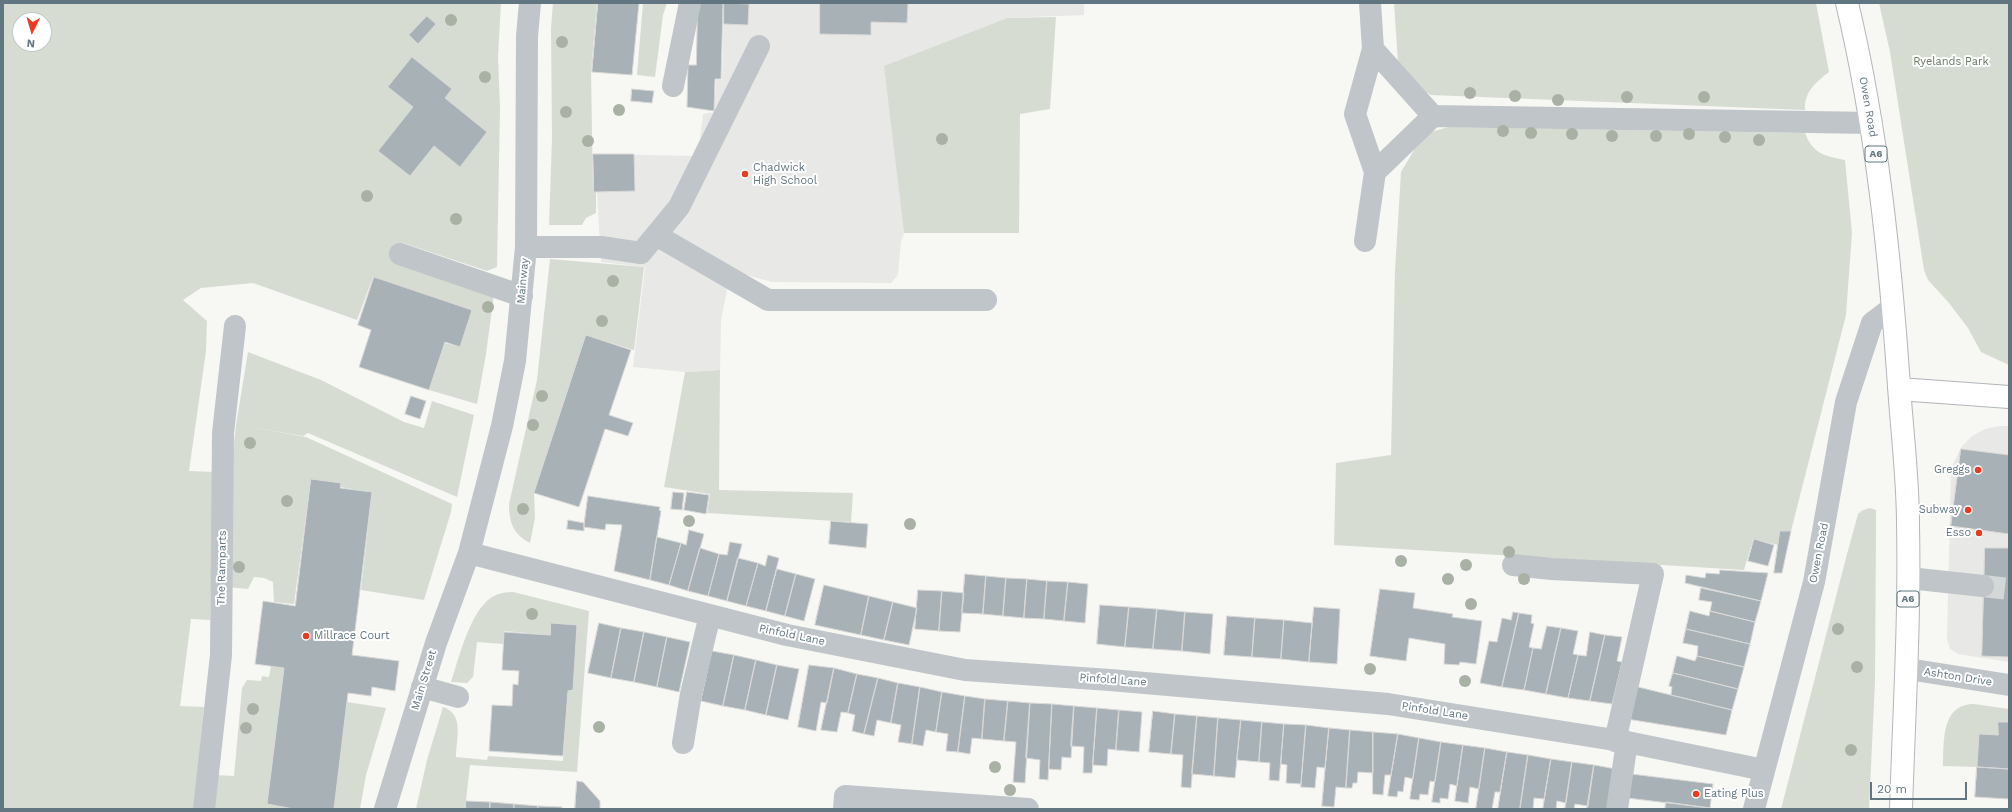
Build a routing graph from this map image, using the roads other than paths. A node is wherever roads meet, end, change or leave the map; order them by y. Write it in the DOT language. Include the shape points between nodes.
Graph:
graph roads {
  1 [pos="530,3"];
  2 [pos="690,3"];
  3 [pos="1370,3"];
  4 [pos="1847,3"];
  5 [pos="759,46"];
  6 [pos="1373,49"];
  7 [pos="672,86"];
  8 [pos="1433,116"];
  9 [pos="1872,123"];
  10 [pos="1375,172"];
  11 [pos="656,235"];
  12 [pos="1365,241"];
  13 [pos="526,247"];
  14 [pos="400,254"];
  15 [pos="522,296"];
  16 [pos="986,300"];
  17 [pos="1894,307"];
  18 [pos="235,326"];
  19 [pos="1899,389"];
  20 [pos="2009,397"];
  21 [pos="469,553"];
  22 [pos="1513,565"];
  23 [pos="1908,578"];
  24 [pos="1984,586"];
  25 [pos="710,615"];
  26 [pos="1908,669"];
  27 [pos="2009,685"];
  28 [pos="422,688"];
  29 [pos="458,697"];
  30 [pos="1621,741"];
  31 [pos="683,743"];
  32 [pos="1764,770"];
  33 [pos="204,809"];
  34 [pos="385,809"];
  35 [pos="844,809"];
  36 [pos="1028,809"];
  37 [pos="1617,809"];
  38 [pos="1754,809"];
  39 [pos="1901,809"];
  1 -- 13 [label="street, Mainway" via="527,36"];
  2 -- 7 [label="street"];
  3 -- 6 [label="street"];
  4 -- 9 [label="main road, Owen Road / A6"];
  5 -- 11 [label="street" via="679,207"];
  6 -- 8 [label="street"];
  6 -- 10 [label="street" via="1355,114"];
  8 -- 9 [label="street"];
  8 -- 10 [label="street"];
  9 -- 17 [label="main road, Owen Road / A6"];
  10 -- 12 [label="street"];
  11 -- 13 [label="street" via="641,253 601,246"];
  11 -- 16 [label="street" via="768,300"];
  13 -- 15 [label="street, Mainway"];
  14 -- 15 [label="street"];
  15 -- 21 [label="street, Mainway" via="515,361 502,426"];
  17 -- 19 [label="main road, Owen Road / A6"];
  17 -- 32 [label="street, Owen Road" via="1872,323 1846,402 1814,582"];
  18 -- 33 [label="street, The Ramparts" via="223,433 221,655"];
  19 -- 20 [label="main road"];
  19 -- 23 [label="main road, Owen Road / A6" via="1908,483"];
  21 -- 25 [label="street, Pinfold Lane"];
  21 -- 28 [label="street, Main Street"];
  22 -- 30 [label="street" via="1559,570 1653,574"];
  23 -- 24 [label="street"];
  23 -- 26 [label="main road, Owen Road / A6"];
  25 -- 30 [label="street, Pinfold Lane" via="787,635 965,670 1388,704"];
  25 -- 31 [label="street" via="691,694"];
  26 -- 27 [label="street, Ashton Drive"];
  26 -- 39 [label="main road, Owen Road / A6"];
  28 -- 29 [label="street"];
  28 -- 34 [label="street, Main Street"];
  30 -- 32 [label="street, Pinfold Lane"];
  30 -- 37 [label="street"];
  32 -- 38 [label="street, Owen Road"];
  35 -- 36 [label="street" via="845,796"];
}
